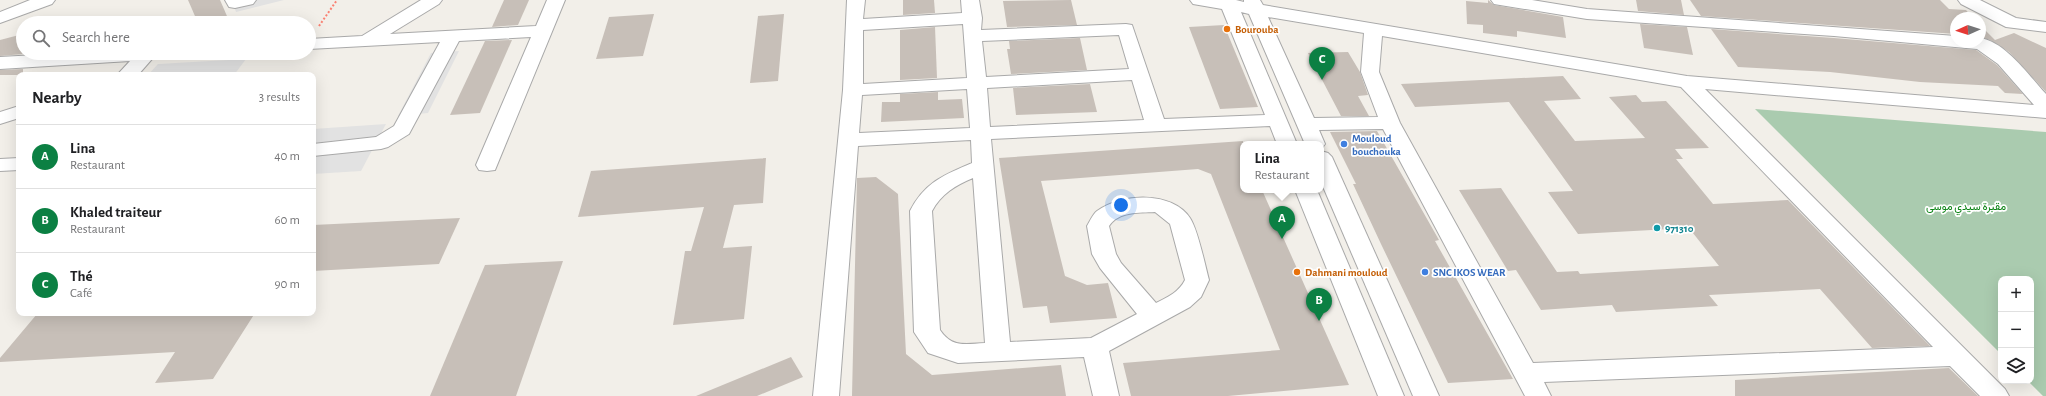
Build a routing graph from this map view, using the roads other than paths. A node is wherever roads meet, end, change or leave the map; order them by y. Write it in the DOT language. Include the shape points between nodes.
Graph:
graph roads {
  1 [pos="46,0"];
  2 [pos="234,0"];
  3 [pos="248,0"];
  4 [pos="433,0"];
  5 [pos="556,0"];
  6 [pos="856,0"];
  7 [pos="1199,0"];
  8 [pos="1500,0"];
  9 [pos="1967,0"];
  10 [pos="1228,2"];
  11 [pos="1254,6"];
  12 [pos="1302,9"];
  13 [pos="0,18"];
  14 [pos="972,18"];
  15 [pos="2012,23"];
  16 [pos="854,24"];
  17 [pos="2046,27"];
  18 [pos="1373,29"];
  19 [pos="543,31"];
  20 [pos="453,35"];
  21 [pos="316,36"];
  22 [pos="1950,40"];
  23 [pos="367,41"];
  24 [pos="1986,41"];
  25 [pos="1986,47"];
  26 [pos="49,60"];
  27 [pos="141,60"];
  28 [pos="0,63"];
  29 [pos="130,72"];
  30 [pos="1140,74"];
  31 [pos="1687,82"];
  32 [pos="977,84"];
  33 [pos="852,90"];
  34 [pos="2046,106"];
  35 [pos="2046,112"];
  36 [pos="16,113"];
  37 [pos="0,118"];
  38 [pos="1277,120"];
  39 [pos="1390,123"];
  40 [pos="1306,124"];
  41 [pos="1156,125"];
  42 [pos="980,133"];
  43 [pos="848,140"];
  44 [pos="1286,141"];
  45 [pos="1314,141"];
  46 [pos="316,150"];
  47 [pos="16,164"];
  48 [pos="1324,164"];
  49 [pos="0,165"];
  50 [pos="487,165"];
  51 [pos="983,166"];
  52 [pos="1307,193"];
  53 [pos="1153,316"];
  54 [pos="1095,347"];
  55 [pos="998,352"];
  56 [pos="1956,356"];
  57 [pos="1525,373"];
  58 [pos="826,396"];
  59 [pos="1106,396"];
  60 [pos="1391,396"];
  61 [pos="1426,396"];
  62 [pos="1538,396"];
  63 [pos="1996,396"];
  1 -- 13 [label="street"];
  2 -- 3 [label="street" via="235,3"];
  4 -- 23 [label="street"];
  5 -- 19 [label="street"];
  6 -- 16 [label="street"];
  7 -- 10 [label="street"];
  8 -- 22 [label="street" via="1587,14"];
  9 -- 15 [label="street"];
  10 -- 11 [label="street"];
  10 -- 38 [label="street"];
  11 -- 12 [label="street"];
  11 -- 40 [label="street"];
  12 -- 18 [label="street"];
  14 -- 16 [label="street"];
  14 -- 30 [label="street" via="1126,29"];
  14 -- 32 [label="street"];
  15 -- 17 [label="street"];
  15 -- 24 [label="street"];
  16 -- 33 [label="street"];
  18 -- 31 [label="street"];
  18 -- 39 [label="street" via="1370,72"];
  19 -- 20 [label="street"];
  19 -- 50 [label="street"];
  20 -- 23 [label="street"];
  20 -- 46 [label="street" via="402,130 381,143"];
  21 -- 23 [label="street"];
  25 -- 34 [label="street" via="2005,60"];
  26 -- 28 [label="street"];
  27 -- 29 [label="street"];
  30 -- 32 [label="street"];
  30 -- 41 [label="street"];
  31 -- 35 [label="street"];
  31 -- 56 [label="street"];
  32 -- 33 [label="street"];
  32 -- 42 [label="street"];
  33 -- 43 [label="street"];
  36 -- 37 [label="street"];
  38 -- 41 [label="street"];
  38 -- 44 [label="street"];
  39 -- 40 [label="street"];
  39 -- 57 [label="street"];
  40 -- 45 [label="street"];
  41 -- 42 [label="street"];
  42 -- 43 [label="street"];
  42 -- 51 [label="street"];
  43 -- 58 [label="street"];
  47 -- 49 [label="street"];
  48 -- 61 [label="street"];
  51 -- 55 [label="street"];
  51 -- 55 [label="street" via="946,182 926,198 921,211 927,332 937,346 958,354"];
  52 -- 60 [label="street"];
  53 -- 53 [label="street" via="1112,268 1104,254 1098,226 1104,217 1121,207 1158,205 1169,210 1181,221 1197,280 1192,291 1181,301"];
  53 -- 54 [label="street"];
  54 -- 55 [label="street"];
  54 -- 59 [label="street"];
  56 -- 57 [label="street"];
  56 -- 63 [label="street"];
  57 -- 62 [label="street"];
}
